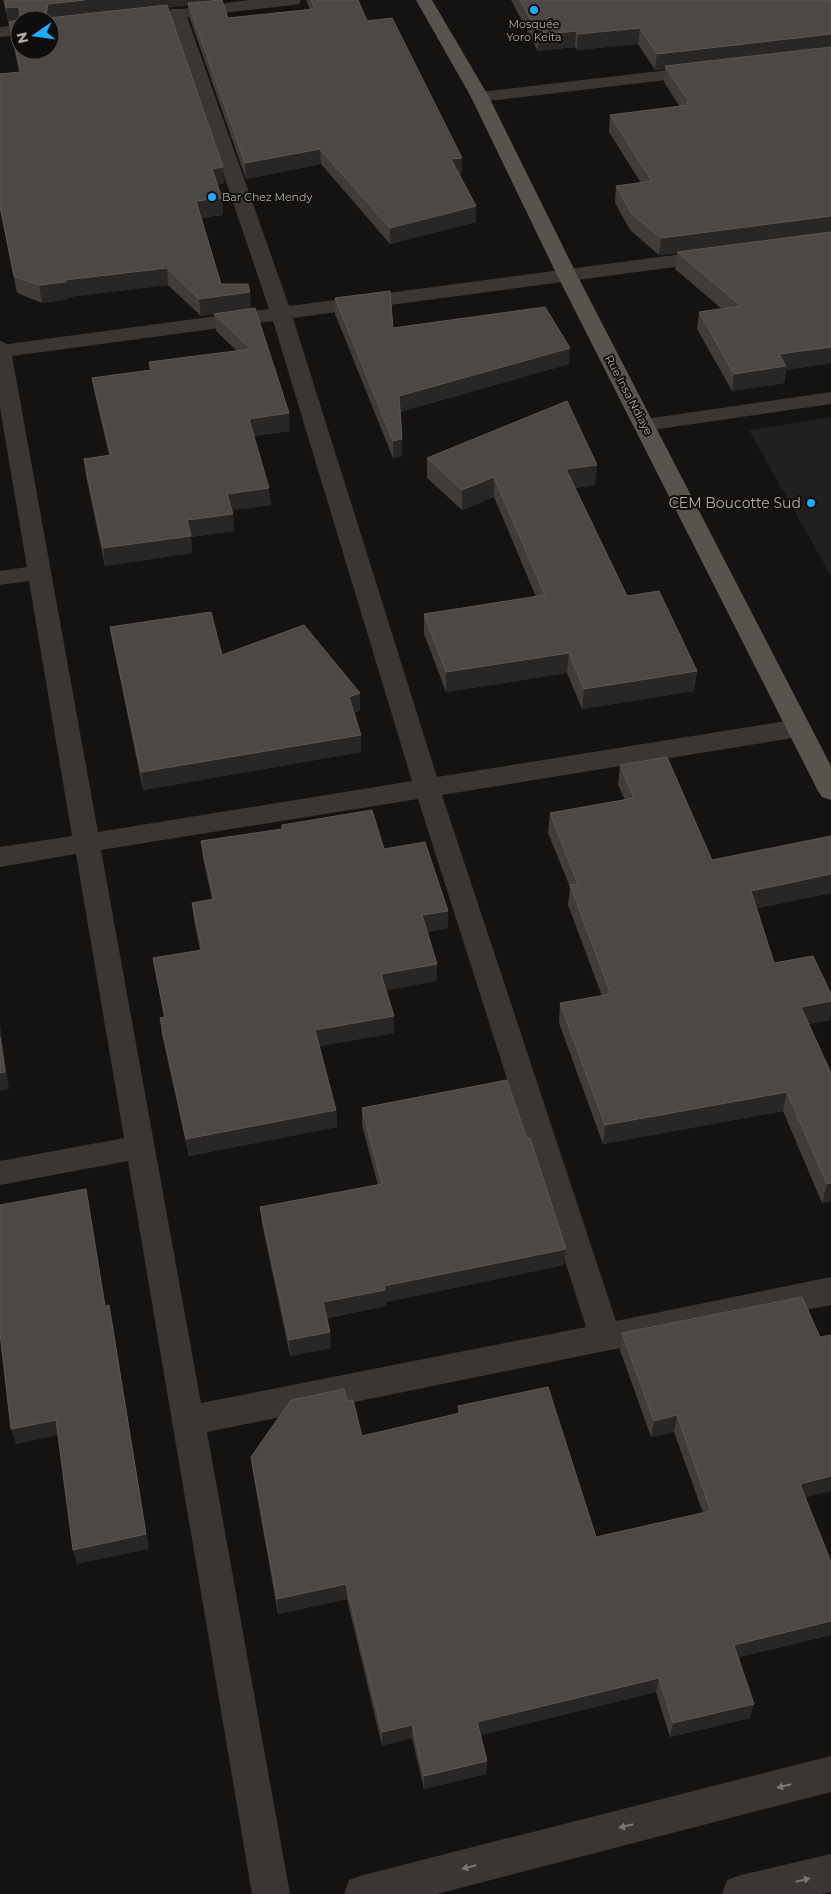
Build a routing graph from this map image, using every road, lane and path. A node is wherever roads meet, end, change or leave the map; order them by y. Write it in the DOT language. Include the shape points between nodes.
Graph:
graph roads {
  1 [pos="293,0"];
  2 [pos="424,0"];
  3 [pos="714,70"];
  4 [pos="480,97"];
  5 [pos="733,253"];
  6 [pos="567,275"];
  7 [pos="281,313"];
  8 [pos="0,349"];
  9 [pos="831,398"];
  10 [pos="645,425"];
  11 [pos="40,572"];
  12 [pos="0,578"];
  13 [pos="799,728"];
  14 [pos="427,788"];
  15 [pos="831,791"];
  16 [pos="87,843"];
  17 [pos="0,857"];
  18 [pos="140,1147"];
  19 [pos="0,1173"];
  20 [pos="831,1291"];
  21 [pos="605,1337"];
  22 [pos="188,1421"];
  23 [pos="831,1774"];
  24 [pos="831,1873"];
  25 [pos="270,1894"];
  26 [pos="363,1894"];
  27 [pos="741,1894"];
  1 -- 7 [label="street" via="168,14"];
  2 -- 4 [label="main road, Rue Insa Ndiaye"];
  3 -- 4 [label="street"];
  4 -- 6 [label="main road, Rue Insa Ndiaye"];
  5 -- 6 [label="street"];
  6 -- 7 [label="street"];
  6 -- 10 [label="main road, Rue Insa Ndiaye"];
  7 -- 8 [label="street"];
  7 -- 14 [label="street"];
  8 -- 11 [label="street"];
  9 -- 10 [label="street"];
  10 -- 13 [label="main road, Rue Insa Ndiaye"];
  11 -- 12 [label="street"];
  11 -- 16 [label="street"];
  13 -- 14 [label="street"];
  13 -- 15 [label="main road, Rue Insa Ndiaye"];
  14 -- 16 [label="street"];
  14 -- 21 [label="street"];
  16 -- 17 [label="street"];
  16 -- 18 [label="street"];
  18 -- 19 [label="street"];
  18 -- 22 [label="street"];
  20 -- 21 [label="street"];
  21 -- 22 [label="street"];
  22 -- 25 [label="street"];
  23 -- 26 [label="street, one-way"];
  27 -- 24 [label="street, one-way"];
}
